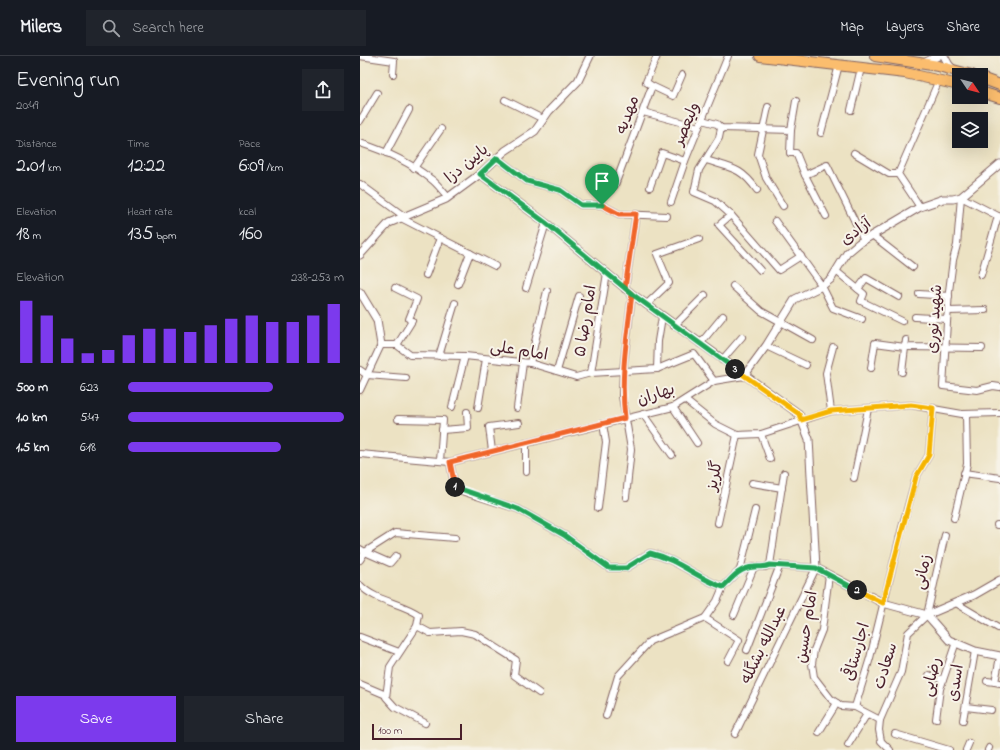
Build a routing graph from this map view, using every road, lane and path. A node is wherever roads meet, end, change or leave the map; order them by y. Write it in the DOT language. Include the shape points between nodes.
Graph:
graph roads {
  1 [pos="360,56"];
  2 [pos="590,56"];
  3 [pos="657,56"];
  4 [pos="728,56"];
  5 [pos="760,56"];
  6 [pos="881,56"];
  7 [pos="938,56"];
  8 [pos="944,56"];
  9 [pos="918,60"];
  10 [pos="838,65"];
  11 [pos="861,68"];
  12 [pos="952,68"];
  13 [pos="952,69"];
  14 [pos="393,74"];
  15 [pos="682,76"];
  16 [pos="939,80"];
  17 [pos="988,80"];
  18 [pos="952,83"];
  19 [pos="1000,84"];
  20 [pos="652,86"];
  21 [pos="377,93"];
  22 [pos="988,94"];
  23 [pos="1000,98"];
  24 [pos="505,100"];
  25 [pos="796,101"];
  26 [pos="768,107"];
  27 [pos="409,110"];
  28 [pos="851,110"];
  29 [pos="643,112"];
  30 [pos="543,119"];
  31 [pos="702,120"];
  32 [pos="360,121"];
  33 [pos="699,127"];
  34 [pos="721,128"];
  35 [pos="441,129"];
  36 [pos="763,129"];
  37 [pos="790,130"];
  38 [pos="822,133"];
  39 [pos="360,143"];
  40 [pos="386,152"];
  41 [pos="854,153"];
  42 [pos="497,158"];
  43 [pos="686,160"];
  44 [pos="706,160"];
  45 [pos="414,168"];
  46 [pos="999,168"];
  47 [pos="480,174"];
  48 [pos="898,174"];
  49 [pos="805,175"];
  50 [pos="360,184"];
  51 [pos="615,185"];
  52 [pos="650,187"];
  53 [pos="757,190"];
  54 [pos="961,197"];
  55 [pos="448,198"];
  56 [pos="672,202"];
  57 [pos="783,206"];
  58 [pos="920,207"];
  59 [pos="636,214"];
  60 [pos="731,215"];
  61 [pos="667,216"];
  62 [pos="826,216"];
  63 [pos="999,216"];
  64 [pos="403,217"];
  65 [pos="776,221"];
  66 [pos="546,223"];
  67 [pos="872,235"];
  68 [pos="440,238"];
  69 [pos="699,239"];
  70 [pos="864,240"];
  71 [pos="470,254"];
  72 [pos="360,255"];
  73 [pos="801,256"];
  74 [pos="495,266"];
  75 [pos="913,267"];
  76 [pos="760,270"];
  77 [pos="836,271"];
  78 [pos="607,273"];
  79 [pos="426,275"];
  80 [pos="982,275"];
  81 [pos="458,284"];
  82 [pos="733,286"];
  83 [pos="822,286"];
  84 [pos="395,288"];
  85 [pos="526,288"];
  86 [pos="625,288"];
  87 [pos="858,289"];
  88 [pos="547,291"];
  89 [pos="360,292"];
  90 [pos="632,294"];
  91 [pos="920,294"];
  92 [pos="705,295"];
  93 [pos="579,296"];
  94 [pos="949,296"];
  95 [pos="899,297"];
  96 [pos="456,303"];
  97 [pos="646,305"];
  98 [pos="985,310"];
  99 [pos="948,311"];
  100 [pos="723,316"];
  101 [pos="662,317"];
  102 [pos="915,317"];
  103 [pos="862,319"];
  104 [pos="948,319"];
  105 [pos="902,321"];
  106 [pos="779,322"];
  107 [pos="674,326"];
  108 [pos="742,337"];
  109 [pos="813,340"];
  110 [pos="700,344"];
  111 [pos="906,344"];
  112 [pos="382,345"];
  113 [pos="397,345"];
  114 [pos="766,346"];
  115 [pos="833,347"];
  116 [pos="946,348"];
  117 [pos="982,348"];
  118 [pos="440,356"];
  119 [pos="465,356"];
  120 [pos="486,359"];
  121 [pos="722,360"];
  122 [pos="523,363"];
  123 [pos="530,363"];
  124 [pos="806,365"];
  125 [pos="871,368"];
  126 [pos="655,369"];
  127 [pos="360,370"];
  128 [pos="557,371"];
  129 [pos="623,371"];
  130 [pos="902,372"];
  131 [pos="591,373"];
  132 [pos="368,374"];
  133 [pos="744,376"];
  134 [pos="406,378"];
  135 [pos="714,381"];
  136 [pos="1000,387"];
  137 [pos="360,390"];
  138 [pos="684,400"];
  139 [pos="452,407"];
  140 [pos="673,407"];
  141 [pos="478,408"];
  142 [pos="517,408"];
  143 [pos="933,408"];
  144 [pos="868,409"];
  145 [pos="831,411"];
  146 [pos="467,412"];
  147 [pos="1000,413"];
  148 [pos="643,414"];
  149 [pos="966,414"];
  150 [pos="625,418"];
  151 [pos="398,419"];
  152 [pos="801,420"];
  153 [pos="519,423"];
  154 [pos="603,424"];
  155 [pos="442,430"];
  156 [pos="761,434"];
  157 [pos="737,435"];
  158 [pos="697,442"];
  159 [pos="526,443"];
  160 [pos="492,452"];
  161 [pos="360,454"];
  162 [pos="672,455"];
  163 [pos="770,459"];
  164 [pos="440,461"];
  165 [pos="450,462"];
  166 [pos="526,472"];
  167 [pos="784,473"];
  168 [pos="964,473"];
  169 [pos="854,478"];
  170 [pos="1000,478"];
  171 [pos="752,483"];
  172 [pos="782,488"];
  173 [pos="626,497"];
  174 [pos="598,508"];
  175 [pos="755,510"];
  176 [pos="954,518"];
  177 [pos="718,523"];
  178 [pos="944,535"];
  179 [pos="455,538"];
  180 [pos="362,551"];
  181 [pos="396,556"];
  182 [pos="360,560"];
  183 [pos="770,565"];
  184 [pos="780,566"];
  185 [pos="754,567"];
  186 [pos="816,568"];
  187 [pos="740,570"];
  188 [pos="829,575"];
  189 [pos="1000,580"];
  190 [pos="360,585"];
  191 [pos="723,587"];
  192 [pos="883,603"];
  193 [pos="956,603"];
  194 [pos="734,615"];
  195 [pos="927,615"];
  196 [pos="705,618"];
  197 [pos="417,626"];
  198 [pos="998,628"];
  199 [pos="360,636"];
  200 [pos="956,642"];
  201 [pos="747,650"];
  202 [pos="975,651"];
  203 [pos="399,652"];
  204 [pos="1000,657"];
  205 [pos="728,662"];
  206 [pos="929,675"];
  207 [pos="943,680"];
  208 [pos="987,681"];
  209 [pos="998,682"];
  210 [pos="360,684"];
  211 [pos="539,693"];
  212 [pos="386,695"];
  213 [pos="837,703"];
  214 [pos="855,707"];
  215 [pos="966,707"];
  216 [pos="991,710"];
  217 [pos="867,714"];
  218 [pos="606,716"];
  219 [pos="880,720"];
  220 [pos="936,720"];
  221 [pos="963,720"];
  222 [pos="425,723"];
  223 [pos="819,732"];
  224 [pos="735,734"];
  225 [pos="894,734"];
  226 [pos="969,743"];
  227 [pos="848,745"];
  228 [pos="890,750"];
  229 [pos="949,750"];
  230 [pos="966,750"];
  1 -- 14 [label="street" via="394,61"];
  2 -- 30 [label="street, پایین دزا" via="578,81"];
  3 -- 20 [label="street, مهدیه" via="646,82"];
  4 -- 31 [label="street, ولیعصر"];
  5 -- 10 [label="highway"];
  6 -- 9 [label="highway"];
  7 -- 9 [label="street"];
  8 -- 12 [label="street"];
  9 -- 13 [label="highway"];
  10 -- 11 [label="highway"];
  10 -- 38 [label="street"];
  11 -- 16 [label="highway"];
  11 -- 28 [label="street"];
  15 -- 20 [label="street" via="673,96"];
  16 -- 18 [label="highway"];
  16 -- 48 [label="street"];
  17 -- 19 [label="highway"];
  20 -- 29 [label="street, مهدیه"];
  21 -- 32 [label="street"];
  22 -- 23 [label="highway"];
  24 -- 30 [label="street"];
  25 -- 37 [label="street"];
  26 -- 36 [label="street"];
  27 -- 40 [label="street"];
  29 -- 33 [label="street"];
  29 -- 51 [label="street, مهدیه"];
  30 -- 42 [label="street, پایین دزا" via="535,131"];
  31 -- 33 [label="street, ولیعصر"];
  31 -- 34 [label="street" via="717,124"];
  33 -- 43 [label="street, ولیعصر"];
  34 -- 36 [label="street"];
  34 -- 44 [label="street" via="719,138"];
  35 -- 45 [label="street"];
  36 -- 37 [label="street"];
  36 -- 57 [label="street" via="758,154 766,178"];
  37 -- 49 [label="street" via="790,153 796,153"];
  39 -- 40 [label="street"];
  40 -- 45 [label="street"];
  41 -- 48 [label="street" via="889,174"];
  42 -- 47 [label="street, پایین دزا"];
  42 -- 59 [label="street" via="527,181 560,190 581,205 602,205 619,214"];
  43 -- 52 [label="street" via="662,153"];
  43 -- 56 [label="street, ولیعصر"];
  44 -- 53 [label="street" via="747,176"];
  44 -- 60 [label="street" via="699,170 694,192 715,201"];
  45 -- 55 [label="street" via="432,179"];
  46 -- 54 [label="street"];
  47 -- 55 [label="street, پایین دزا"];
  47 -- 66 [label="street"];
  48 -- 58 [label="street"];
  49 -- 62 [label="street"];
  49 -- 70 [label="street" via="827,165"];
  50 -- 64 [label="street"];
  54 -- 58 [label="street, آزادی" via="943,199"];
  54 -- 63 [label="street"];
  54 -- 94 [label="street, شهید نوری" via="960,224"];
  55 -- 64 [label="street, پایین دزا"];
  58 -- 67 [label="street, آزادی"];
  59 -- 61 [label="street"];
  59 -- 86 [label="street"];
  60 -- 73 [label="street" via="779,270"];
  60 -- 76 [label="street" via="719,225"];
  63 -- 80 [label="street"];
  64 -- 68 [label="street"];
  64 -- 72 [label="street, پایین دزا" via="389,223"];
  65 -- 73 [label="street"];
  66 -- 78 [label="street"];
  66 -- 85 [label="street"];
  67 -- 70 [label="street, آزادی"];
  67 -- 75 [label="street"];
  68 -- 71 [label="street"];
  68 -- 79 [label="street"];
  69 -- 97 [label="street" via="657,254 669,282"];
  70 -- 77 [label="street, آزادی" via="847,253"];
  71 -- 74 [label="street"];
  71 -- 81 [label="street"];
  73 -- 83 [label="street"];
  77 -- 83 [label="street, آزادی"];
  77 -- 87 [label="street"];
  78 -- 86 [label="street"];
  78 -- 131 [label="street, امام رضا ۵"];
  82 -- 106 [label="street" via="761,311"];
  83 -- 103 [label="street" via="833,308"];
  83 -- 106 [label="street, آزادی" via="795,299"];
  84 -- 113 [label="street" via="417,299 409,319 412,322"];
  86 -- 90 [label="street"];
  87 -- 95 [label="street" via="866,278"];
  87 -- 105 [label="street" via="864,294 861,301"];
  88 -- 123 [label="street"];
  89 -- 112 [label="street" via="377,320"];
  90 -- 97 [label="street"];
  90 -- 129 [label="street"];
  91 -- 94 [label="street"];
  92 -- 107 [label="street"];
  93 -- 128 [label="street"];
  94 -- 99 [label="street, شهید نوری"];
  96 -- 118 [label="street"];
  97 -- 101 [label="street"];
  98 -- 99 [label="street"];
  99 -- 104 [label="street, شهید نوری"];
  100 -- 110 [label="street"];
  101 -- 107 [label="street"];
  101 -- 126 [label="street"];
  102 -- 104 [label="street"];
  104 -- 116 [label="street, شهید نوری"];
  106 -- 109 [label="street"];
  106 -- 114 [label="street, آزادی"];
  107 -- 110 [label="street"];
  108 -- 121 [label="street"];
  110 -- 121 [label="street"];
  111 -- 116 [label="street"];
  111 -- 125 [label="street" via="875,343"];
  111 -- 130 [label="street"];
  112 -- 113 [label="street, امام علی"];
  112 -- 132 [label="street"];
  113 -- 118 [label="street, امام علی" via="410,354"];
  114 -- 124 [label="street"];
  114 -- 133 [label="street, آزادی"];
  115 -- 145 [label="street" via="826,373"];
  116 -- 117 [label="street"];
  116 -- 136 [label="street, شهید نوری" via="943,386 977,390"];
  118 -- 119 [label="street, امام علی"];
  119 -- 120 [label="street, امام علی"];
  119 -- 139 [label="street"];
  120 -- 122 [label="street, امام علی"];
  120 -- 141 [label="street"];
  121 -- 133 [label="street"];
  122 -- 123 [label="street, امام علی"];
  122 -- 142 [label="street"];
  123 -- 128 [label="street, امام علی"];
  126 -- 129 [label="street, امام علی"];
  126 -- 135 [label="street, امام علی" via="694,354"];
  127 -- 132 [label="street"];
  128 -- 131 [label="street, امام علی" via="576,377"];
  129 -- 131 [label="street, امام علی"];
  129 -- 150 [label="street" via="622,396"];
  132 -- 134 [label="street"];
  132 -- 137 [label="street"];
  133 -- 135 [label="street, بهاران"];
  133 -- 152 [label="street" via="799,414"];
  135 -- 138 [label="street, بهاران"];
  138 -- 140 [label="street, بهاران"];
  138 -- 157 [label="street" via="715,424"];
  140 -- 148 [label="street, بهاران"];
  140 -- 158 [label="street"];
  143 -- 144 [label="street" via="911,405"];
  143 -- 149 [label="street"];
  143 -- 192 [label="street, اجارستاقی" via="929,455 916,477"];
  144 -- 145 [label="street"];
  144 -- 169 [label="street"];
  145 -- 152 [label="street"];
  146 -- 155 [label="street" via="468,428"];
  147 -- 149 [label="street"];
  148 -- 150 [label="street, بهاران"];
  148 -- 162 [label="street"];
  149 -- 168 [label="street" via="967,464"];
  150 -- 154 [label="street, بهاران"];
  150 -- 173 [label="street" via="631,449"];
  151 -- 155 [label="street" via="443,420"];
  152 -- 156 [label="street"];
  152 -- 186 [label="street" via="809,439"];
  153 -- 160 [label="street" via="489,427"];
  154 -- 159 [label="street, بهاران"];
  154 -- 174 [label="street" via="606,442"];
  155 -- 164 [label="street"];
  156 -- 157 [label="street"];
  156 -- 163 [label="street"];
  157 -- 177 [label="street, گلریز"];
  159 -- 160 [label="street, بهاران"];
  159 -- 166 [label="street"];
  160 -- 165 [label="street, بهاران"];
  161 -- 164 [label="street, بهاران"];
  164 -- 165 [label="street, بهاران"];
  165 -- 191 [label="street" via="455,489 518,509 564,535 609,568 626,568 650,553 672,560 710,583"];
  167 -- 172 [label="street"];
  168 -- 170 [label="street"];
  168 -- 176 [label="street"];
  171 -- 172 [label="street"];
  172 -- 183 [label="street"];
  175 -- 187 [label="street"];
  178 -- 195 [label="street, زمانی"];
  179 -- 180 [label="street" via="396,533"];
  180 -- 181 [label="street" via="390,563"];
  180 -- 182 [label="street"];
  183 -- 184 [label="street"];
  183 -- 185 [label="street"];
  184 -- 186 [label="street"];
  184 -- 201 [label="street"];
  185 -- 187 [label="street"];
  185 -- 194 [label="street"];
  186 -- 188 [label="street"];
  186 -- 224 [label="street, عبدالله بشگله"];
  187 -- 191 [label="street"];
  188 -- 192 [label="street"];
  188 -- 213 [label="street, امام حسین" via="822,630 814,650 812,664 814,677 820,687"];
  189 -- 193 [label="street" via="974,596"];
  190 -- 197 [label="street" via="364,590 383,600 413,610 419,615"];
  191 -- 196 [label="street"];
  192 -- 195 [label="street"];
  192 -- 214 [label="street, اجارستاقی"];
  193 -- 195 [label="street"];
  193 -- 198 [label="street"];
  195 -- 200 [label="street" via="949,640"];
  195 -- 219 [label="street, سعادت" via="908,633 901,672"];
  196 -- 205 [label="street" via="739,640"];
  196 -- 218 [label="street" via="650,641 618,676"];
  197 -- 203 [label="street"];
  197 -- 211 [label="street" via="430,633 461,631 475,634 516,660 514,675"];
  199 -- 203 [label="street"];
  200 -- 202 [label="street"];
  200 -- 207 [label="street, رضایی"];
  202 -- 204 [label="street"];
  202 -- 215 [label="street, اسدی"];
  203 -- 212 [label="street" via="390,667"];
  204 -- 209 [label="street"];
  206 -- 207 [label="street"];
  207 -- 220 [label="street, رضایی"];
  208 -- 209 [label="street"];
  210 -- 212 [label="street"];
  212 -- 222 [label="street" via="395,707"];
  213 -- 214 [label="street, امام حسین" via="841,706"];
  213 -- 223 [label="street"];
  214 -- 217 [label="street, امام حسین"];
  215 -- 216 [label="street"];
  215 -- 221 [label="street, اسدی"];
  217 -- 219 [label="street, امام حسین"];
  217 -- 227 [label="street"];
  219 -- 228 [label="street, سعادت" via="881,741"];
  225 -- 229 [label="street"];
  226 -- 230 [label="street"];
}
